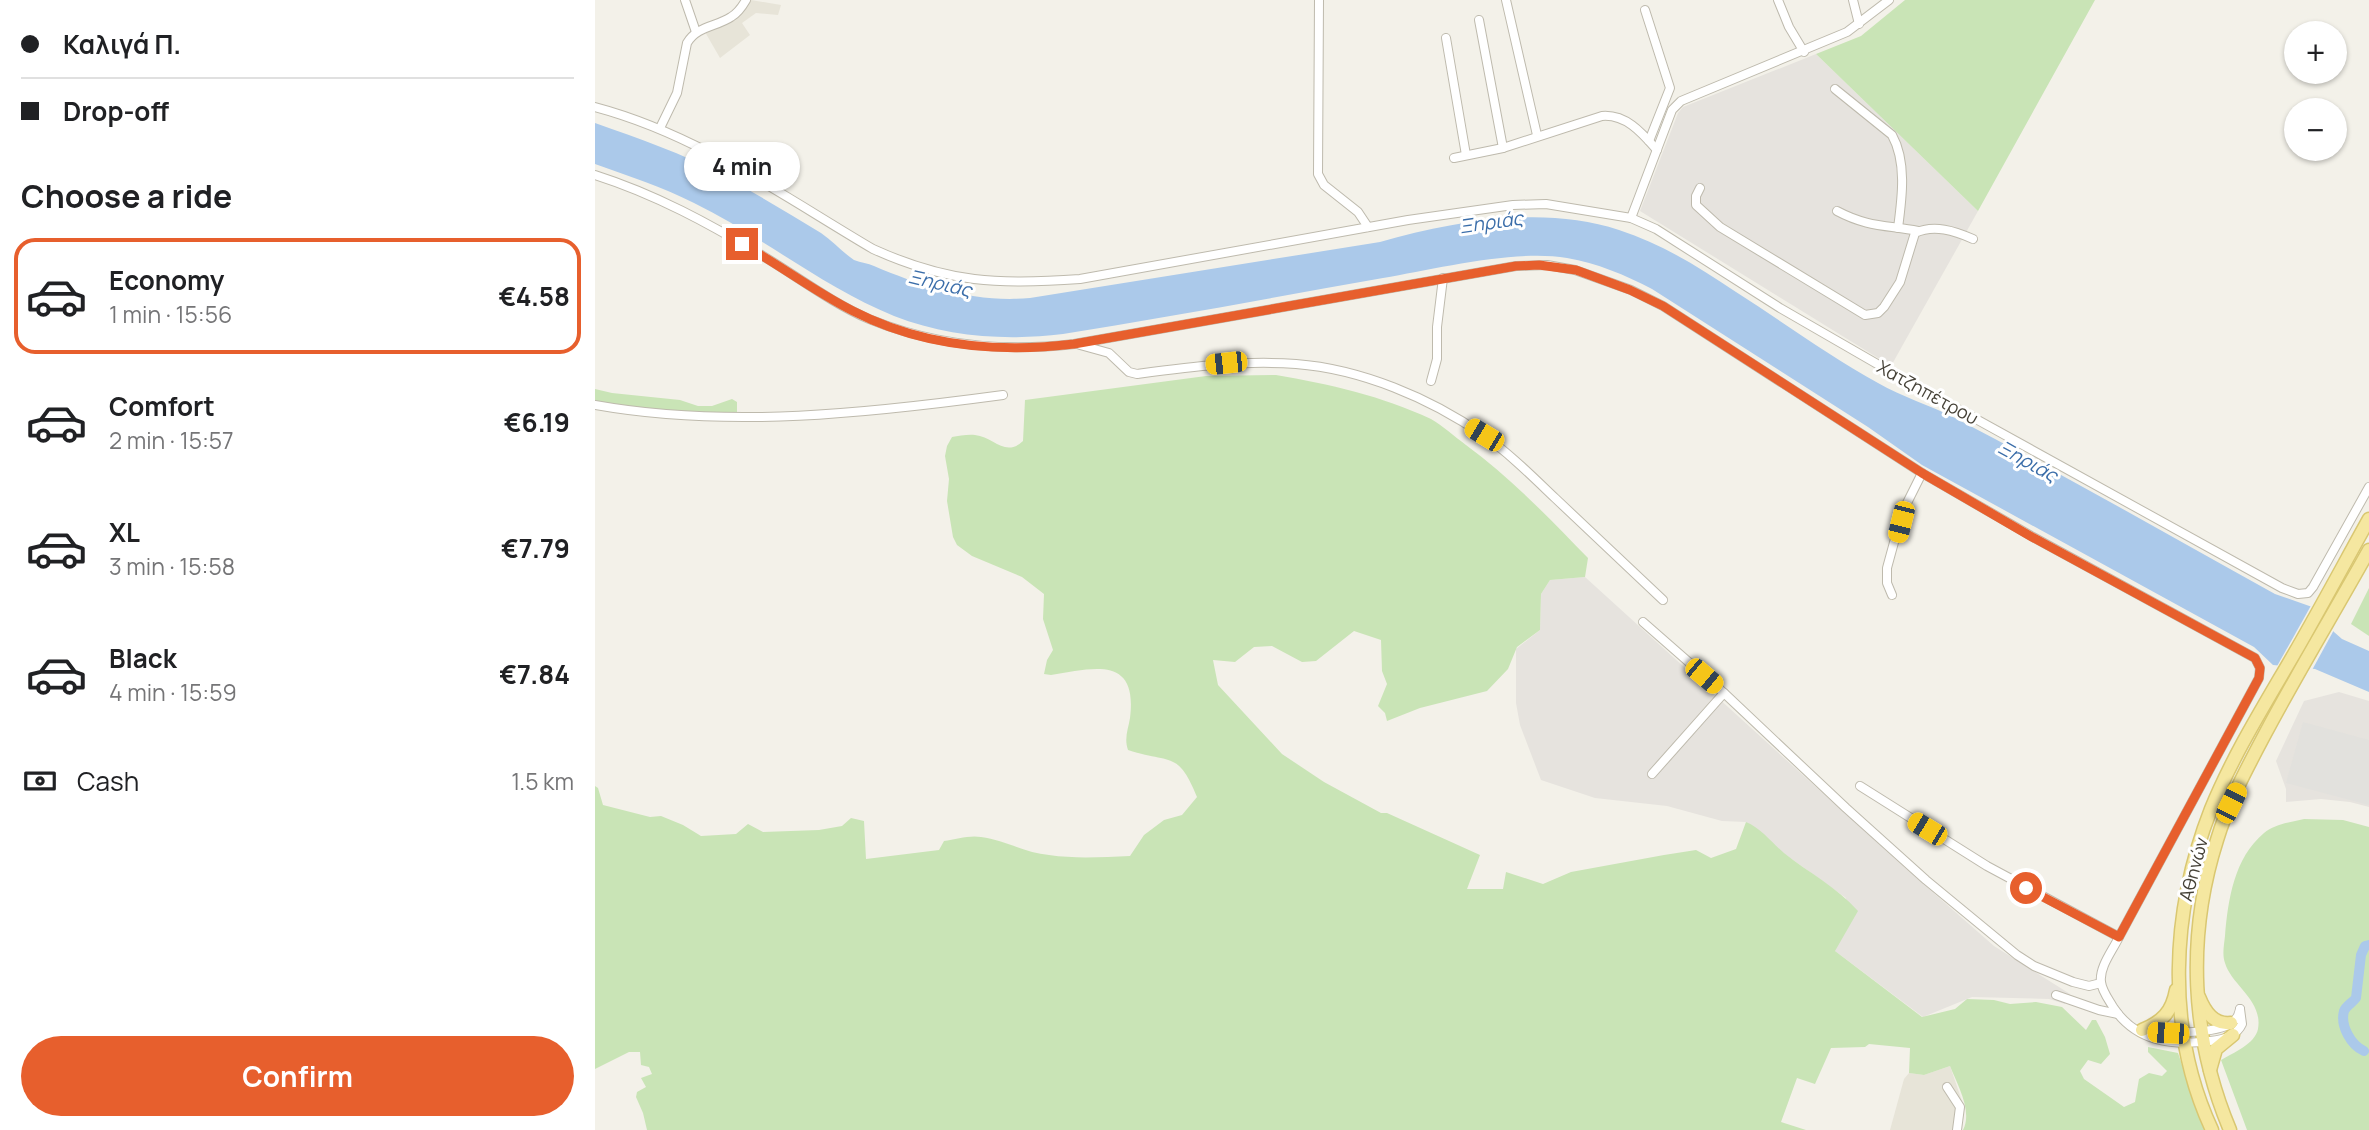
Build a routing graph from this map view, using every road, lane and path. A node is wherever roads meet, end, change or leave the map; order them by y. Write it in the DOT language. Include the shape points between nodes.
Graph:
graph roads {
  1 [pos="685,0"];
  2 [pos="746,0"];
  3 [pos="1319,0"];
  4 [pos="1506,0"];
  5 [pos="1778,0"];
  6 [pos="1853,0"];
  7 [pos="1889,0"];
  8 [pos="1645,10"];
  9 [pos="1479,20"];
  10 [pos="1859,24"];
  11 [pos="696,32"];
  12 [pos="1446,37"];
  13 [pos="1804,52"];
  14 [pos="1835,89"];
  15 [pos="595,107"];
  16 [pos="660,128"];
  17 [pos="1537,135"];
  18 [pos="1649,141"];
  19 [pos="1503,148"];
  20 [pos="1657,150"];
  21 [pos="1466,155"];
  22 [pos="1454,158"];
  23 [pos="595,175"];
  24 [pos="1700,188"];
  25 [pos="1837,211"];
  26 [pos="1631,218"];
  27 [pos="1368,227"];
  28 [pos="1898,228"];
  29 [pos="1918,231"];
  30 [pos="1973,239"];
  31 [pos="1443,278"];
  32 [pos="1074,344"];
  33 [pos="1431,381"];
  34 [pos="1003,395"];
  35 [pos="595,405"];
  36 [pos="1922,473"];
  37 [pos="2369,487"];
  38 [pos="2369,519"];
  39 [pos="2369,550"];
  40 [pos="1892,595"];
  41 [pos="1663,600"];
  42 [pos="1643,622"];
  43 [pos="2290,674"];
  44 [pos="1724,693"];
  45 [pos="1652,774"];
  46 [pos="1860,786"];
  47 [pos="2119,937"];
  48 [pos="2180,977"];
  49 [pos="2101,983"];
  50 [pos="2195,983"];
  51 [pos="2056,995"];
  52 [pos="2118,1014"];
  53 [pos="2137,1029"];
  54 [pos="2232,1029"];
  55 [pos="2201,1036"];
  56 [pos="2184,1038"];
  57 [pos="2209,1074"];
  58 [pos="1947,1087"];
  59 [pos="1957,1130"];
  60 [pos="2212,1130"];
  61 [pos="2230,1130"];
  1 -- 11 [label="street"];
  2 -- 11 [label="street" via="731,17"];
  3 -- 27 [label="street" via="1318,174 1359,212"];
  4 -- 17 [label="street"];
  5 -- 13 [label="street"];
  6 -- 10 [label="street"];
  7 -- 10 [label="street"];
  8 -- 18 [label="street" via="1670,88"];
  9 -- 19 [label="street"];
  10 -- 13 [label="street"];
  11 -- 16 [label="street" via="687,43 677,93"];
  12 -- 21 [label="street"];
  13 -- 20 [label="street" via="1681,101 1672,110"];
  14 -- 28 [label="street" via="1898,145 1902,200"];
  15 -- 16 [label="street, Χατζηπέτρου"];
  16 -- 27 [label="street, Χατζηπέτρου" via="741,169 873,248 919,268 972,280 1080,279"];
  17 -- 18 [label="street" via="1613,115"];
  17 -- 19 [label="street"];
  18 -- 20 [label="street"];
  19 -- 21 [label="street"];
  20 -- 26 [label="street"];
  21 -- 22 [label="street"];
  23 -- 32 [label="street" via="681,210 841,304 891,327 948,342 999,348"];
  24 -- 29 [label="street" via="1696,205 1720,227 1865,315 1878,313 1895,290"];
  25 -- 28 [label="street" via="1871,225"];
  26 -- 27 [label="street, Χατζηπέτρου" via="1528,204"];
  26 -- 37 [label="street, Χατζηπέτρου" via="1898,376 2282,588 2304,595 2313,587"];
  28 -- 29 [label="street"];
  29 -- 30 [label="street" via="1951,230"];
  31 -- 32 [label="street"];
  31 -- 33 [label="street"];
  31 -- 36 [label="street" via="1539,265 1576,270 1630,290 1679,316"];
  32 -- 41 [label="street" via="1109,353 1137,374 1226,363 1298,364 1381,383 1425,402 1484,435 1518,463"];
  34 -- 35 [label="street" via="733,418"];
  36 -- 40 [label="street" via="1902,513 1887,568"];
  36 -- 47 [label="street, Αθηνών" via="2259,662 2260,673"];
  38 -- 43 [label="main road, Αθηνών"];
  39 -- 43 [label="main road, Αθηνών" via="2334,612"];
  42 -- 44 [label="street"];
  43 -- 48 [label="main road, Αθηνών" via="2227,775 2202,834 2183,907"];
  43 -- 50 [label="main road, Αθηνών" via="2216,842 2200,918"];
  44 -- 45 [label="street"];
  44 -- 49 [label="street" via="1906,862 2017,955 2073,982"];
  46 -- 47 [label="street" via="1987,866"];
  47 -- 49 [label="street, Αθηνών"];
  48 -- 53 [label="main road" via="2165,1017"];
  48 -- 56 [label="main road, Αθηνών"];
  49 -- 52 [label="street"];
  50 -- 54 [label="main road" via="2210,1016"];
  50 -- 55 [label="main road, Αθηνών"];
  51 -- 52 [label="street"];
  52 -- 53 [label="street"];
  53 -- 56 [label="street"];
  53 -- 56 [label="street" via="2155,1040"];
  54 -- 55 [label="street" via="2220,1027"];
  54 -- 57 [label="main road" via="2215,1049"];
  55 -- 56 [label="street"];
  55 -- 56 [label="street"];
  55 -- 57 [label="main road, Αθηνών"];
  56 -- 60 [label="main road, Αθηνών"];
  57 -- 61 [label="main road, Αθηνών"];
  58 -- 59 [label="street" via="1960,1107"];
}
